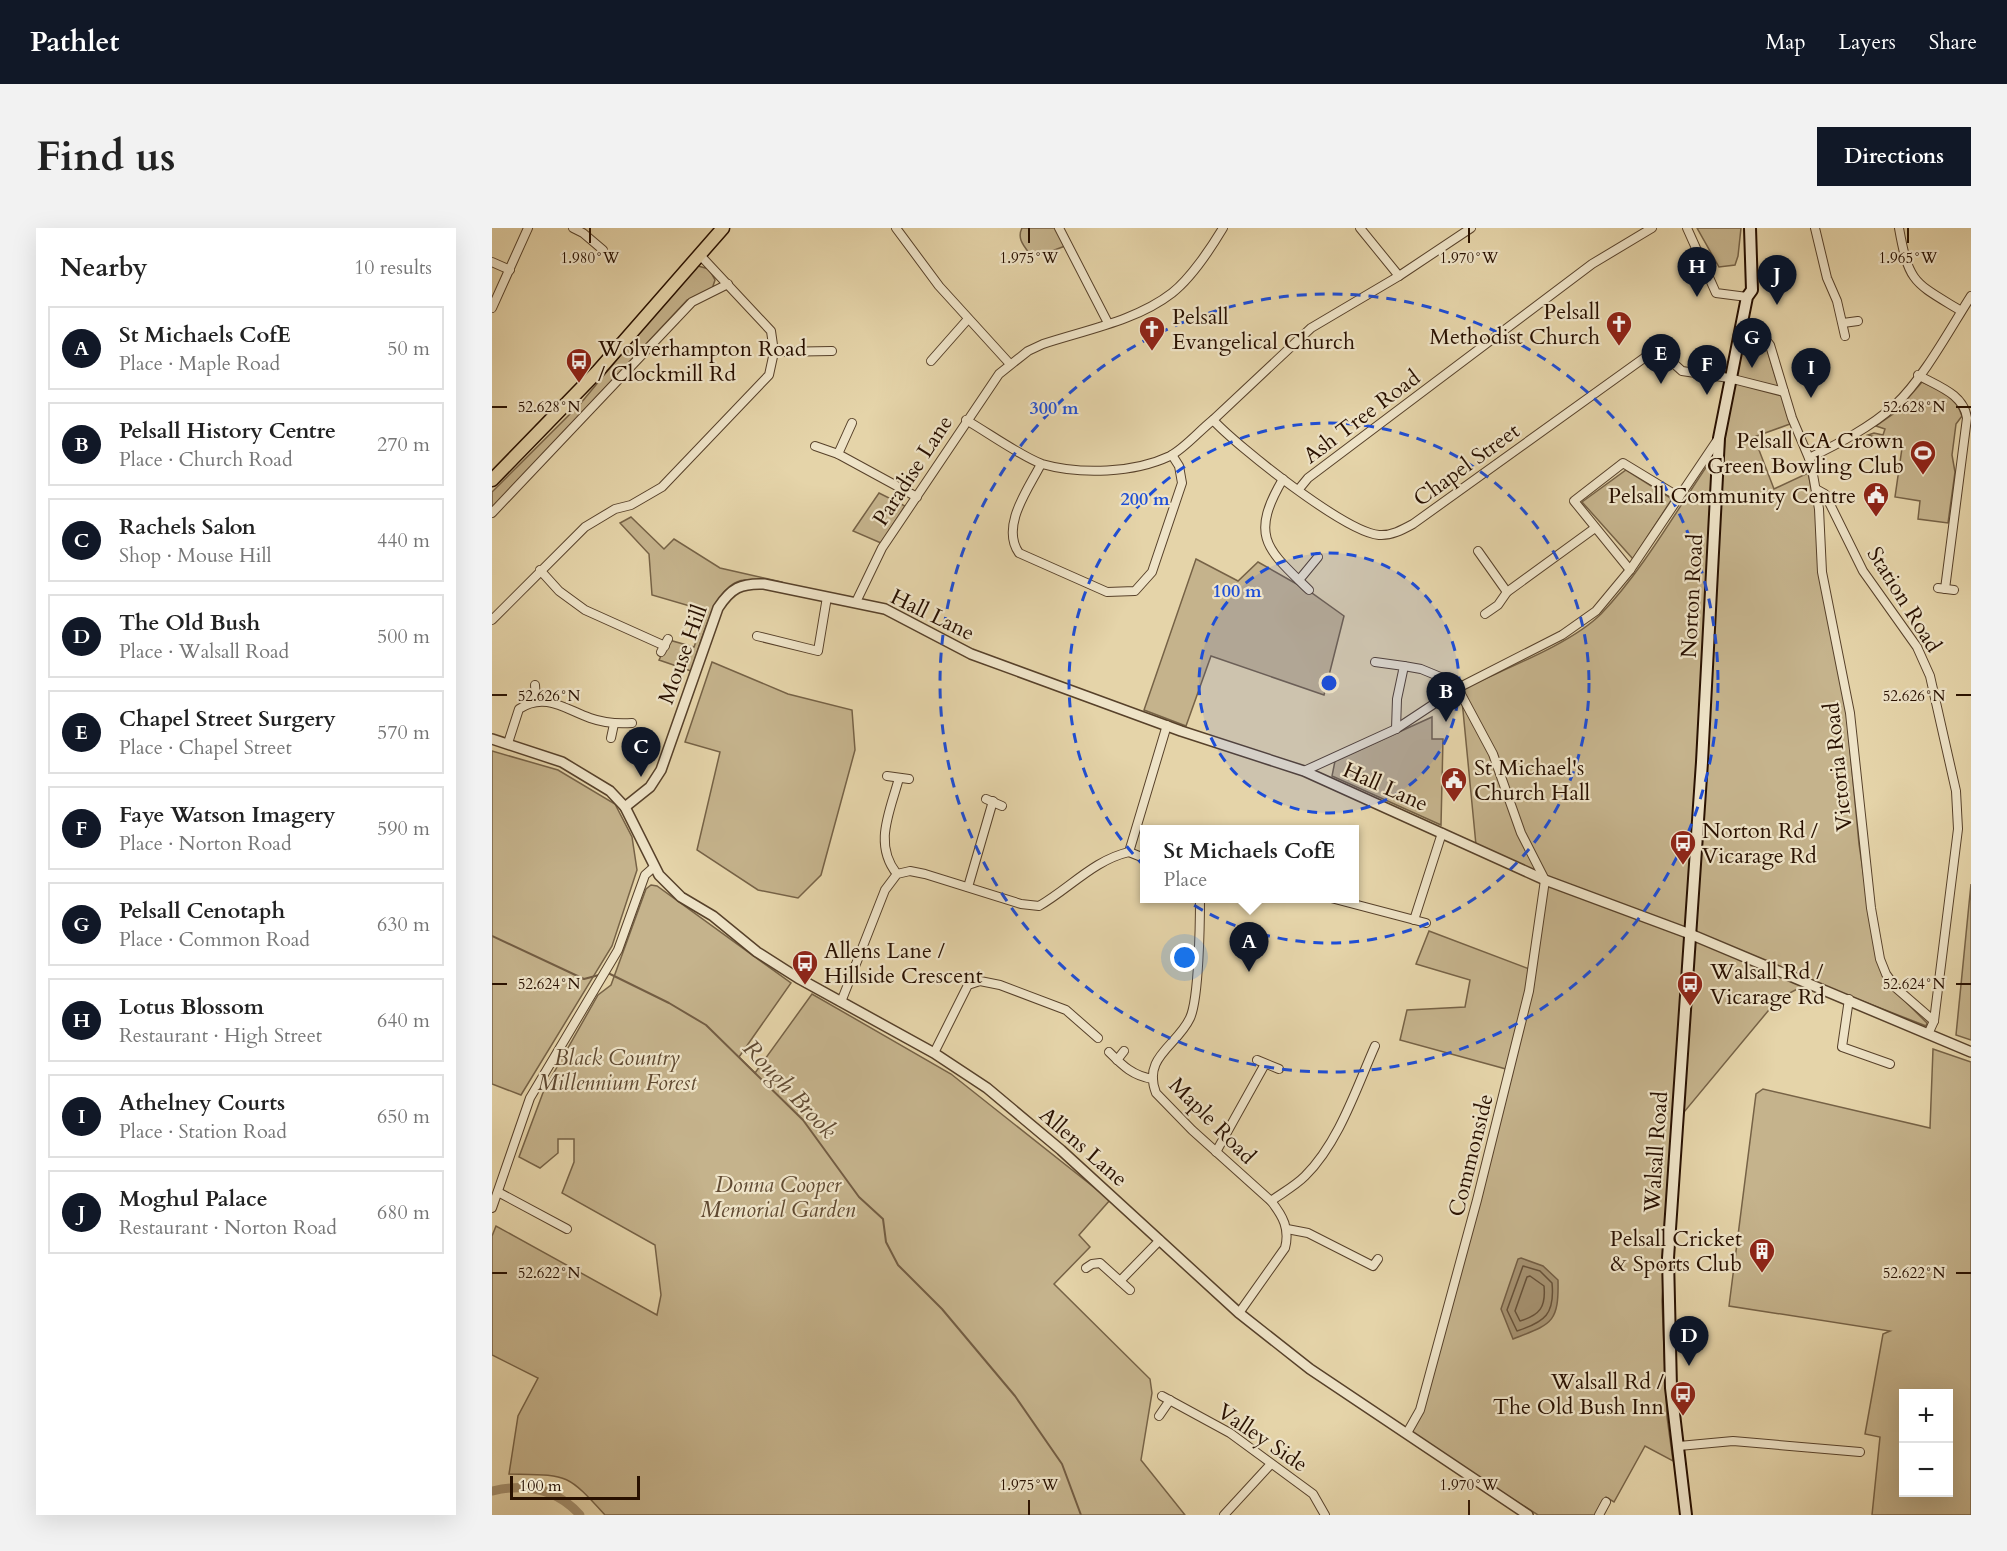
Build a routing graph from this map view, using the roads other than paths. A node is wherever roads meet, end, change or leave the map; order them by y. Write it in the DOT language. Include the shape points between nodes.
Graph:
graph roads {
  1 [pos="528,228"];
  2 [pos="573,228"];
  3 [pos="723,228"];
  4 [pos="896,228"];
  5 [pos="1059,228"];
  6 [pos="1222,228"];
  7 [pos="1360,228"];
  8 [pos="1471,228"];
  9 [pos="1652,228"];
  10 [pos="1687,228"];
  11 [pos="1750,228"];
  12 [pos="1815,228"];
  13 [pos="1899,228"];
  14 [pos="585,230"];
  15 [pos="603,250"];
  16 [pos="699,254"];
  17 [pos="492,262"];
  18 [pos="510,270"];
  19 [pos="1399,276"];
  20 [pos="728,284"];
  21 [pos="1971,296"];
  22 [pos="1747,297"];
  23 [pos="492,308"];
  24 [pos="1961,311"];
  25 [pos="968,319"];
  26 [pos="1742,321"];
  27 [pos="1858,321"];
  28 [pos="1108,322"];
  29 [pos="1843,323"];
  30 [pos="1845,336"];
  31 [pos="774,352"];
  32 [pos="832,352"];
  33 [pos="931,361"];
  34 [pos="1010,364"];
  35 [pos="1918,375"];
  36 [pos="1729,378"];
  37 [pos="1784,392"];
  38 [pos="966,420"];
  39 [pos="1213,420"];
  40 [pos="852,423"];
  41 [pos="1719,438"];
  42 [pos="815,446"];
  43 [pos="838,454"];
  44 [pos="1172,455"];
  45 [pos="1809,458"];
  46 [pos="1041,464"];
  47 [pos="1283,479"];
  48 [pos="492,480"];
  49 [pos="1299,489"];
  50 [pos="1816,489"];
  51 [pos="917,497"];
  52 [pos="1679,497"];
  53 [pos="492,513"];
  54 [pos="1595,528"];
  55 [pos="1478,551"];
  56 [pos="1318,557"];
  57 [pos="540,570"];
  58 [pos="1630,570"];
  59 [pos="1299,580"];
  60 [pos="1946,589"];
  61 [pos="1309,590"];
  62 [pos="1508,592"];
  63 [pos="828,597"];
  64 [pos="856,602"];
  65 [pos="1485,614"];
  66 [pos="492,620"];
  67 [pos="757,636"];
  68 [pos="664,646"];
  69 [pos="1375,662"];
  70 [pos="1404,666"];
  71 [pos="535,685"];
  72 [pos="1458,688"];
  73 [pos="536,700"];
  74 [pos="632,723"];
  75 [pos="614,724"];
  76 [pos="1167,724"];
  77 [pos="1396,729"];
  78 [pos="611,738"];
  79 [pos="492,739"];
  80 [pos="508,743"];
  81 [pos="1304,771"];
  82 [pos="887,776"];
  83 [pos="898,778"];
  84 [pos="909,779"];
  85 [pos="1002,806"];
  86 [pos="625,807"];
  87 [pos="1442,833"];
  88 [pos="1129,852"];
  89 [pos="1140,856"];
  90 [pos="654,867"];
  91 [pos="897,874"];
  92 [pos="1545,880"];
  93 [pos="968,886"];
  94 [pos="1200,903"];
  95 [pos="1350,903"];
  96 [pos="1414,920"];
  97 [pos="1426,924"];
  98 [pos="1690,934"];
  99 [pos="1849,999"];
  100 [pos="841,1002"];
  101 [pos="1934,1021"];
  102 [pos="1929,1032"];
  103 [pos="1098,1038"];
  104 [pos="1375,1046"];
  105 [pos="1125,1051"];
  106 [pos="1109,1052"];
  107 [pos="1971,1052"];
  108 [pos="934,1053"];
  109 [pos="1257,1059"];
  110 [pos="1358,1059"];
  111 [pos="1117,1060"];
  112 [pos="1367,1063"];
  113 [pos="1265,1064"];
  114 [pos="1890,1064"];
  115 [pos="1279,1069"];
  116 [pos="1153,1079"];
  117 [pos="1216,1152"];
  118 [pos="498,1192"];
  119 [pos="1271,1201"];
  120 [pos="492,1208"];
  121 [pos="567,1229"];
  122 [pos="1287,1229"];
  123 [pos="1160,1240"];
  124 [pos="1378,1260"];
  125 [pos="1086,1268"];
  126 [pos="1120,1281"];
  127 [pos="1130,1290"];
  128 [pos="1239,1313"];
  129 [pos="1159,1416"];
  130 [pos="1407,1433"];
  131 [pos="1679,1446"];
  132 [pos="1860,1452"];
  133 [pos="1270,1465"];
  134 [pos="1606,1503"];
  135 [pos="1224,1515"];
  136 [pos="1325,1515"];
  137 [pos="1528,1515"];
  138 [pos="1599,1515"];
  139 [pos="1686,1515"];
  1 -- 18 [label="street"];
  2 -- 14 [label="street"];
  3 -- 16 [label="main road"];
  4 -- 25 [label="street"];
  5 -- 28 [label="street"];
  6 -- 28 [label="street, Paradise Lane" via="1172,293 1148,308"];
  7 -- 19 [label="street"];
  8 -- 19 [label="street"];
  9 -- 49 [label="street, Ash Tree Road" via="1592,264 1308,478"];
  10 -- 22 [label="street" via="1716,293"];
  11 -- 22 [label="main road, Norton Road" via="1752,290"];
  12 -- 29 [label="street"];
  13 -- 24 [label="street" via="1907,269 1922,286"];
  14 -- 15 [label="street"];
  16 -- 20 [label="street"];
  16 -- 48 [label="main road" via="598,371"];
  17 -- 18 [label="street"];
  18 -- 23 [label="street"];
  19 -- 39 [label="street" via="1311,328"];
  20 -- 31 [label="street" via="764,321 771,332"];
  20 -- 53 [label="street" via="692,302"];
  21 -- 24 [label="street"];
  22 -- 26 [label="main road, Norton Road"];
  24 -- 35 [label="street"];
  25 -- 33 [label="street"];
  25 -- 34 [label="street"];
  26 -- 36 [label="main road, Norton Road"];
  26 -- 37 [label="street, Station Road" via="1770,345"];
  27 -- 29 [label="street"];
  28 -- 34 [label="street, Paradise Lane" via="1043,344"];
  29 -- 30 [label="street"];
  31 -- 32 [label="street"];
  31 -- 57 [label="street" via="769,375 760,386 662,487 591,522"];
  34 -- 38 [label="street, Paradise Lane"];
  35 -- 45 [label="street" via="1909,390 1884,414"];
  35 -- 60 [label="street" via="1959,398 1965,408"];
  36 -- 37 [label="street, Chapel Street"];
  36 -- 41 [label="main road, Norton Road"];
  36 -- 49 [label="street, Chapel Street" via="1682,371 1661,352 1651,353 1413,524 1393,534 1356,528"];
  37 -- 45 [label="street, Station Road"];
  38 -- 46 [label="street"];
  38 -- 51 [label="street, Paradise Lane"];
  39 -- 44 [label="street"];
  39 -- 47 [label="street, Chapel Street" via="1243,450"];
  40 -- 43 [label="street"];
  41 -- 52 [label="street"];
  41 -- 98 [label="main road, Norton Road"];
  42 -- 43 [label="street"];
  43 -- 51 [label="street"];
  44 -- 46 [label="street" via="1128,468 1084,470"];
  44 -- 46 [label="street" via="1182,483 1152,572 1142,586 1126,593 1107,592 1019,553 1012,534 1014,520"];
  45 -- 50 [label="street, Station Road"];
  47 -- 49 [label="street, Chapel Street"];
  47 -- 59 [label="street" via="1271,500 1266,536 1270,551"];
  50 -- 101 [label="street, Victoria Road" via="1822,572 1850,712 1867,878 1880,959 1896,988"];
  50 -- 101 [label="street, Station Road" via="1825,494 1863,571 1917,647 1930,676 1956,791 1958,829"];
  51 -- 64 [label="street, Paradise Lane" via="882,548"];
  52 -- 54 [label="street" via="1623,463 1574,501"];
  52 -- 58 [label="street"];
  54 -- 58 [label="street"];
  54 -- 62 [label="street"];
  55 -- 62 [label="street"];
  56 -- 59 [label="street"];
  57 -- 66 [label="street"];
  57 -- 68 [label="street" via="559,591 585,610"];
  58 -- 72 [label="street" via="1596,611 1562,635"];
  59 -- 61 [label="street"];
  62 -- 65 [label="street"];
  63 -- 64 [label="street, Mouse Hill"];
  63 -- 67 [label="street" via="822,651"];
  63 -- 86 [label="street, Mouse Hill" via="764,584 735,587 718,608 661,770 650,788"];
  64 -- 76 [label="street, Hall Lane" via="885,609 998,665"];
  69 -- 70 [label="street"];
  70 -- 72 [label="street" via="1440,676"];
  70 -- 77 [label="street"];
  71 -- 73 [label="street"];
  72 -- 77 [label="street"];
  72 -- 92 [label="street" via="1493,754 1521,833"];
  73 -- 75 [label="street"];
  73 -- 80 [label="street" via="519,709"];
  74 -- 75 [label="street"];
  75 -- 78 [label="street"];
  76 -- 81 [label="street, Hall Lane"];
  76 -- 88 [label="street"];
  77 -- 81 [label="street"];
  79 -- 80 [label="street"];
  80 -- 86 [label="street" via="562,762 610,791"];
  81 -- 87 [label="street, Hall Lane"];
  82 -- 83 [label="street"];
  83 -- 84 [label="street"];
  83 -- 91 [label="street" via="884,838 885,854"];
  85 -- 93 [label="street" via="989,800"];
  86 -- 90 [label="street, Allens Lane"];
  87 -- 92 [label="street, Hall Lane"];
  87 -- 96 [label="street"];
  88 -- 89 [label="street"];
  88 -- 93 [label="street" via="1096,865 1039,906"];
  90 -- 100 [label="street, Allens Lane" via="681,897 757,952"];
  90 -- 118 [label="street" via="645,875 625,936 530,1098"];
  91 -- 93 [label="street" via="910,871"];
  91 -- 100 [label="street" via="885,890"];
  92 -- 98 [label="street, Hall Lane"];
  92 -- 130 [label="street, Commonside" via="1529,991 1478,1200 1420,1410"];
  94 -- 116 [label="street, Maple Road" via="1190,1019 1154,1064"];
  95 -- 96 [label="street"];
  96 -- 97 [label="street"];
  98 -- 99 [label="street, Hall Lane"];
  98 -- 131 [label="main road, Walsall Road" via="1668,1258 1671,1388"];
  99 -- 102 [label="street, Hall Lane"];
  99 -- 114 [label="street" via="1842,1047"];
  100 -- 108 [label="street, Allens Lane"];
  101 -- 102 [label="street, Station Road"];
  102 -- 107 [label="street, Hall Lane"];
  103 -- 108 [label="street" via="1087,1033 1066,1010 980,981 968,985"];
  104 -- 112 [label="street"];
  105 -- 111 [label="street"];
  106 -- 111 [label="street"];
  108 -- 123 [label="street, Allens Lane" via="1003,1102"];
  109 -- 113 [label="street"];
  110 -- 112 [label="street"];
  111 -- 116 [label="street" via="1138,1076"];
  112 -- 119 [label="street" via="1317,1162 1304,1178"];
  113 -- 115 [label="street"];
  113 -- 117 [label="street"];
  116 -- 117 [label="street, Maple Road" via="1156,1093"];
  117 -- 119 [label="street, Maple Road"];
  118 -- 120 [label="street"];
  118 -- 121 [label="street"];
  119 -- 122 [label="street, Maple Road"];
  122 -- 124 [label="street" via="1308,1233 1373,1266"];
  122 -- 128 [label="street" via="1288,1238 1280,1257"];
  123 -- 126 [label="street"];
  123 -- 128 [label="street, Allens Lane"];
  125 -- 126 [label="street" via="1100,1263"];
  126 -- 127 [label="street"];
  128 -- 130 [label="street, Allens Lane" via="1310,1368"];
  129 -- 133 [label="street, Valley Side" via="1166,1398 1230,1433"];
  130 -- 137 [label="street, Allens Lane"];
  131 -- 132 [label="street" via="1733,1441 1832,1453"];
  131 -- 139 [label="main road, Walsall Road"];
  133 -- 135 [label="street"];
  133 -- 136 [label="street, Valley Side" via="1313,1494"];
  134 -- 138 [label="street"];
}
